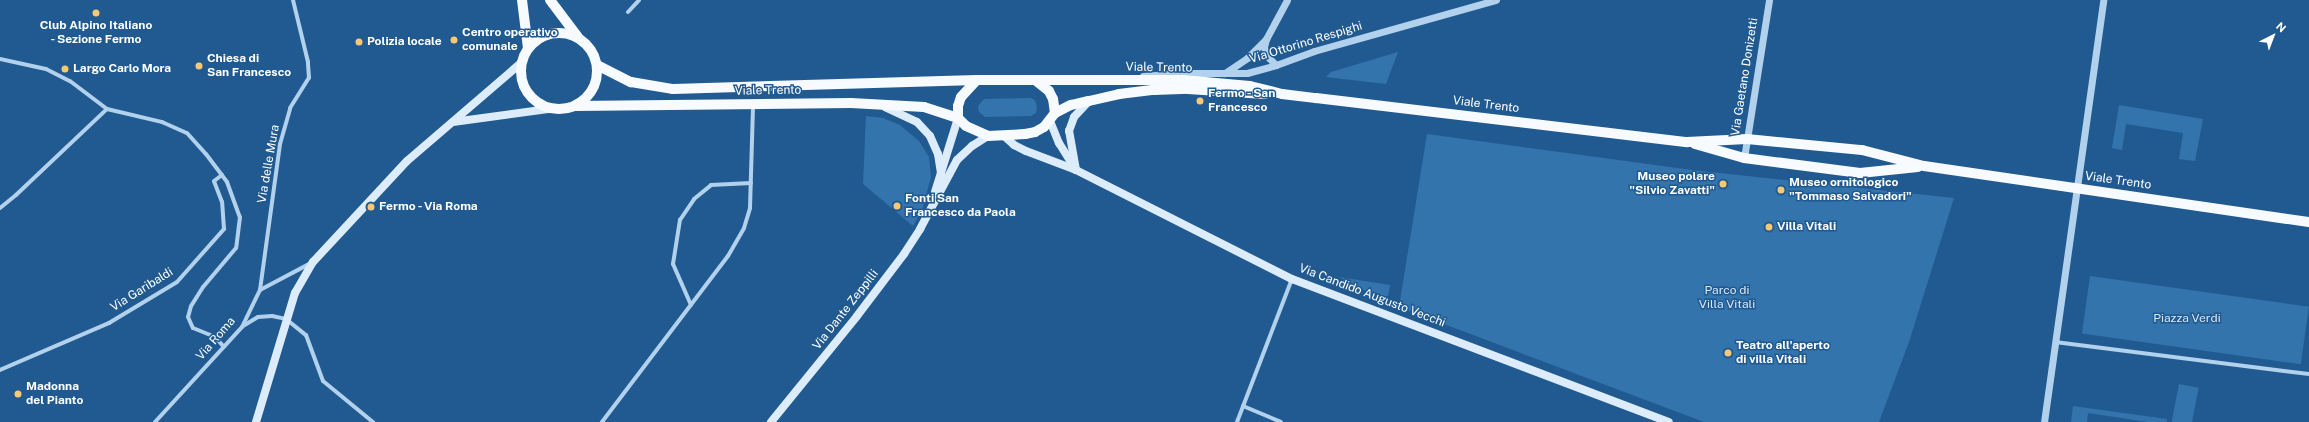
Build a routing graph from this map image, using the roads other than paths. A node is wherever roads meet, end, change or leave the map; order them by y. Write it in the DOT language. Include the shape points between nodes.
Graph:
graph roads {
  1 [pos="293,0"];
  2 [pos="522,0"];
  3 [pos="550,0"];
  4 [pos="639,0"];
  5 [pos="1287,0"];
  6 [pos="1496,0"];
  7 [pos="1769,0"];
  8 [pos="2103,0"];
  9 [pos="628,12"];
  10 [pos="578,37"];
  11 [pos="1266,39"];
  12 [pos="528,48"];
  13 [pos="0,59"];
  14 [pos="522,62"];
  15 [pos="598,65"];
  16 [pos="1276,65"];
  17 [pos="1224,74"];
  18 [pos="977,80"];
  19 [pos="1035,80"];
  20 [pos="1118,80"];
  21 [pos="1282,94"];
  22 [pos="1089,101"];
  23 [pos="753,104"];
  24 [pos="878,104"];
  25 [pos="576,106"];
  26 [pos="107,109"];
  27 [pos="548,109"];
  28 [pos="1052,117"];
  29 [pos="958,118"];
  30 [pos="453,122"];
  31 [pos="1003,135"];
  32 [pos="988,136"];
  33 [pos="1747,139"];
  34 [pos="1687,142"];
  35 [pos="1744,158"];
  36 [pos="1924,166"];
  37 [pos="1076,170"];
  38 [pos="941,174"];
  39 [pos="222,175"];
  40 [pos="751,183"];
  41 [pos="2077,188"];
  42 [pos="931,206"];
  43 [pos="0,208"];
  44 [pos="2309,222"];
  45 [pos="313,262"];
  46 [pos="1292,279"];
  47 [pos="260,290"];
  48 [pos="691,305"];
  49 [pos="286,319"];
  50 [pos="242,327"];
  51 [pos="2055,342"];
  52 [pos="224,347"];
  53 [pos="0,370"];
  54 [pos="2309,374"];
  55 [pos="1243,406"];
  56 [pos="155,422"];
  57 [pos="256,422"];
  58 [pos="373,422"];
  59 [pos="602,422"];
  60 [pos="771,422"];
  61 [pos="1237,422"];
  62 [pos="1282,422"];
  63 [pos="1669,422"];
  64 [pos="2044,422"];
  1 -- 47 [label="street, Via delle Mura" via="308,62 309,78 290,108 280,144"];
  2 -- 12 [label="main road"];
  3 -- 10 [label="main road"];
  4 -- 9 [label="street"];
  5 -- 11 [label="street"];
  6 -- 16 [label="street, Via Ottorino Respighi" via="1314,51"];
  7 -- 33 [label="street, Via Gaetano Donizetti"];
  8 -- 41 [label="street"];
  10 -- 12 [label="main road" via="565,33 551,34 538,39"];
  10 -- 15 [label="main road" via="594,54"];
  11 -- 16 [label="street" via="1266,55"];
  11 -- 17 [label="street" via="1247,58"];
  12 -- 14 [label="main road"];
  13 -- 26 [label="street" via="46,69 70,81"];
  14 -- 27 [label="main road" via="521,75 525,88 532,98"];
  14 -- 30 [label="main road"];
  15 -- 18 [label="main road, Viale Trento" via="631,82 673,89"];
  15 -- 25 [label="main road" via="593,89 586,99"];
  16 -- 17 [label="street, Via Ottorino Respighi" via="1247,73"];
  17 -- 20 [label="street, Via Ottorino Respighi" via="1183,72"];
  18 -- 19 [label="main road, Viale Trento"];
  18 -- 29 [label="main road" via="961,98"];
  19 -- 20 [label="main road, Viale Trento"];
  19 -- 28 [label="main road" via="1049,92 1055,106"];
  20 -- 21 [label="main road, Viale Trento" via="1183,80 1250,86"];
  21 -- 22 [label="main road, Viale Trento" via="1188,88 1119,94"];
  21 -- 34 [label="main road, Viale Trento"];
  22 -- 28 [label="main road, Viale Trento" via="1071,105"];
  22 -- 37 [label="main road" via="1074,117 1069,131"];
  23 -- 24 [label="main road, Viale Trento"];
  23 -- 25 [label="main road, Viale Trento"];
  23 -- 40 [label="street"];
  24 -- 29 [label="main road, Viale Trento" via="924,107"];
  24 -- 38 [label="main road" via="904,114 930,136 938,154"];
  25 -- 27 [label="main road"];
  26 -- 39 [label="street" via="162,122 187,133"];
  26 -- 43 [label="street"];
  27 -- 30 [label="main road"];
  28 -- 31 [label="main road, Viale Trento" via="1035,132"];
  28 -- 37 [label="main road" via="1059,144"];
  29 -- 32 [label="main road, Viale Trento" via="966,126"];
  29 -- 38 [label="main road, Via Dante Zeppilli"];
  30 -- 45 [label="main road" via="407,160"];
  31 -- 32 [label="main road, Viale Trento"];
  31 -- 37 [label="main road, Via Candido Augusto Vecchi" via="1026,151"];
  32 -- 42 [label="main road, Via Dante Zeppilli" via="957,160"];
  33 -- 34 [label="main road, Viale Trento"];
  33 -- 35 [label="street, Via Gaetano Donizetti"];
  33 -- 36 [label="main road, Viale Trento" via="1862,150"];
  34 -- 35 [label="main road, Viale Trento"];
  35 -- 36 [label="main road, Viale Trento" via="1860,173"];
  36 -- 41 [label="main road, Viale Trento"];
  37 -- 46 [label="main road, Via Candido Augusto Vecchi"];
  38 -- 42 [label="main road, Via Dante Zeppilli"];
  39 -- 52 [label="street" via="240,216 236,248 203,287 191,306 188,317 193,328 215,337"];
  39 -- 53 [label="street, Via Garibaldi" via="214,181 222,202 224,229 177,282 109,323"];
  40 -- 48 [label="street" via="750,208 744,228 728,256"];
  40 -- 48 [label="street" via="711,185 694,199 680,220 673,264"];
  41 -- 44 [label="main road, Viale Trento"];
  41 -- 51 [label="street"];
  42 -- 60 [label="main road, Via Dante Zeppilli" via="904,254"];
  45 -- 47 [label="street"];
  45 -- 49 [label="main road" via="295,293"];
  46 -- 55 [label="street"];
  46 -- 63 [label="main road, Via Candido Augusto Vecchi"];
  47 -- 50 [label="street, Via Roma"];
  48 -- 59 [label="street"];
  49 -- 50 [label="street" via="258,317"];
  49 -- 57 [label="main road"];
  49 -- 58 [label="street" via="306,335 323,381"];
  50 -- 52 [label="street, Via Roma"];
  51 -- 54 [label="street"];
  51 -- 64 [label="street"];
  52 -- 56 [label="street, Via Roma"];
  55 -- 61 [label="street"];
  55 -- 62 [label="street"];
}
